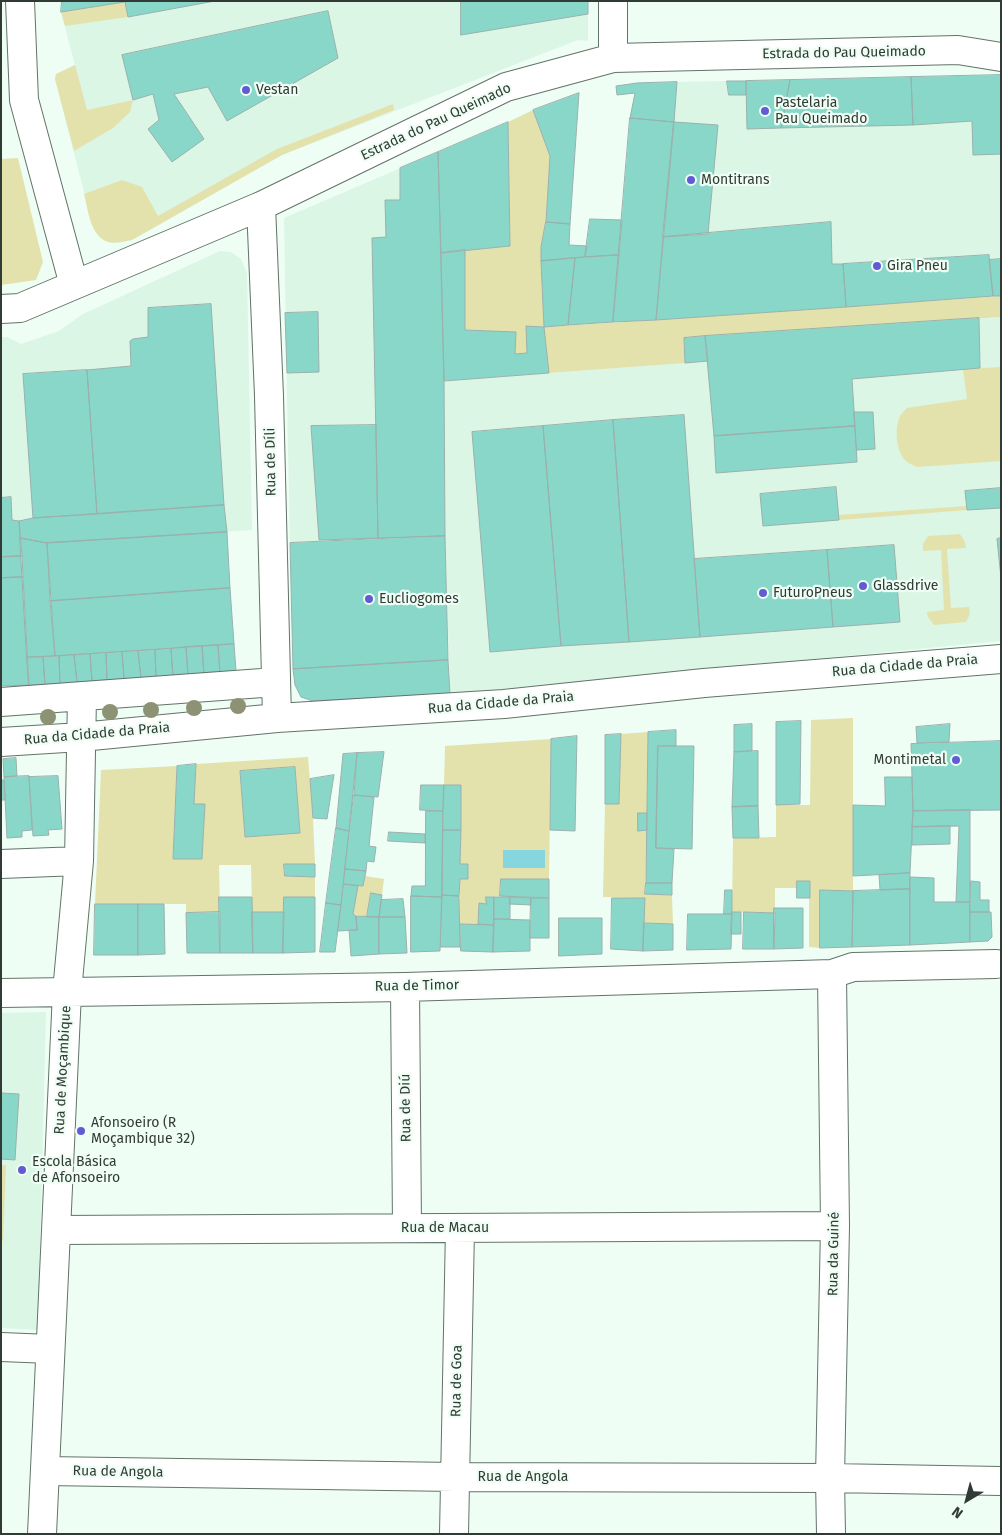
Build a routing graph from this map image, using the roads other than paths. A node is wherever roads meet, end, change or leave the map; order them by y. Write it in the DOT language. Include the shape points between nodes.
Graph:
graph roads {
  1 [pos="20,1"];
  2 [pos="613,1"];
  3 [pos="1001,40"];
  4 [pos="958,50"];
  5 [pos="613,58"];
  6 [pos="1001,58"];
  7 [pos="260,206"];
  8 [pos="74,285"];
  9 [pos="1,309"];
  10 [pos="1001,658"];
  11 [pos="276,682"];
  12 [pos="82,696"];
  13 [pos="1,702"];
  14 [pos="277,718"];
  15 [pos="81,737"];
  16 [pos="1,742"];
  17 [pos="79,861"];
  18 [pos="1,864"];
  19 [pos="996,964"];
  20 [pos="832,974"];
  21 [pos="404,987"];
  22 [pos="67,992"];
  23 [pos="1,993"];
  24 [pos="835,1226"];
  25 [pos="407,1228"];
  26 [pos="460,1228"];
  27 [pos="56,1230"];
  28 [pos="1,1347"];
  29 [pos="50,1349"];
  30 [pos="44,1471"];
  31 [pos="455,1477"];
  32 [pos="830,1478"];
  33 [pos="1001,1481"];
  34 [pos="42,1534"];
  35 [pos="454,1534"];
  36 [pos="832,1534"];
  1 -- 8 [label="street" via="24,100"];
  2 -- 5 [label="street"];
  3 -- 4 [label="street, Estrada do Pau Queimado"];
  4 -- 5 [label="street, Estrada do Pau Queimado"];
  4 -- 6 [label="street, Estrada do Pau Queimado"];
  5 -- 7 [label="street, Estrada do Pau Queimado" via="506,87"];
  7 -- 8 [label="street, Estrada do Pau Queimado"];
  7 -- 11 [label="street, Rua de Díli" via="269,396"];
  8 -- 9 [label="street, Estrada do Pau Queimado" via="20,308"];
  10 -- 14 [label="street, Rua da Cidade da Praia" via="504,704"];
  11 -- 12 [label="street"];
  11 -- 14 [label="street, Rua de Díli"];
  12 -- 13 [label="street"];
  12 -- 15 [label="street, Rua de Moçambique"];
  14 -- 15 [label="street, Rua da Cidade da Praia"];
  15 -- 16 [label="street, Rua da Cidade da Praia"];
  15 -- 17 [label="street, Rua de Moçambique"];
  17 -- 18 [label="street"];
  17 -- 22 [label="street, Rua de Moçambique"];
  19 -- 20 [label="street, Rua de Timor" via="853,967"];
  20 -- 21 [label="street, Rua de Timor"];
  20 -- 24 [label="street, Rua da Guiné"];
  21 -- 22 [label="street, Rua de Timor"];
  21 -- 25 [label="street, Rua de Diú"];
  22 -- 23 [label="street, Rua de Timor"];
  22 -- 27 [label="street, Rua de Moçambique"];
  24 -- 26 [label="street, Rua de Macau"];
  24 -- 32 [label="street, Rua da Guiné"];
  25 -- 26 [label="street, Rua de Macau"];
  25 -- 27 [label="street, Rua de Macau"];
  26 -- 31 [label="street, Rua de Goa"];
  27 -- 29 [label="street, Rua de Moçambique"];
  28 -- 29 [label="street"];
  29 -- 30 [label="street, Rua de Moçambique"];
  30 -- 31 [label="street, Rua de Angola"];
  30 -- 34 [label="street, Rua de Moçambique"];
  31 -- 32 [label="street, Rua de Angola"];
  31 -- 35 [label="street, Rua de Goa"];
  32 -- 33 [label="street, Rua de Angola"];
  32 -- 36 [label="street, Rua da Guiné"];
}
